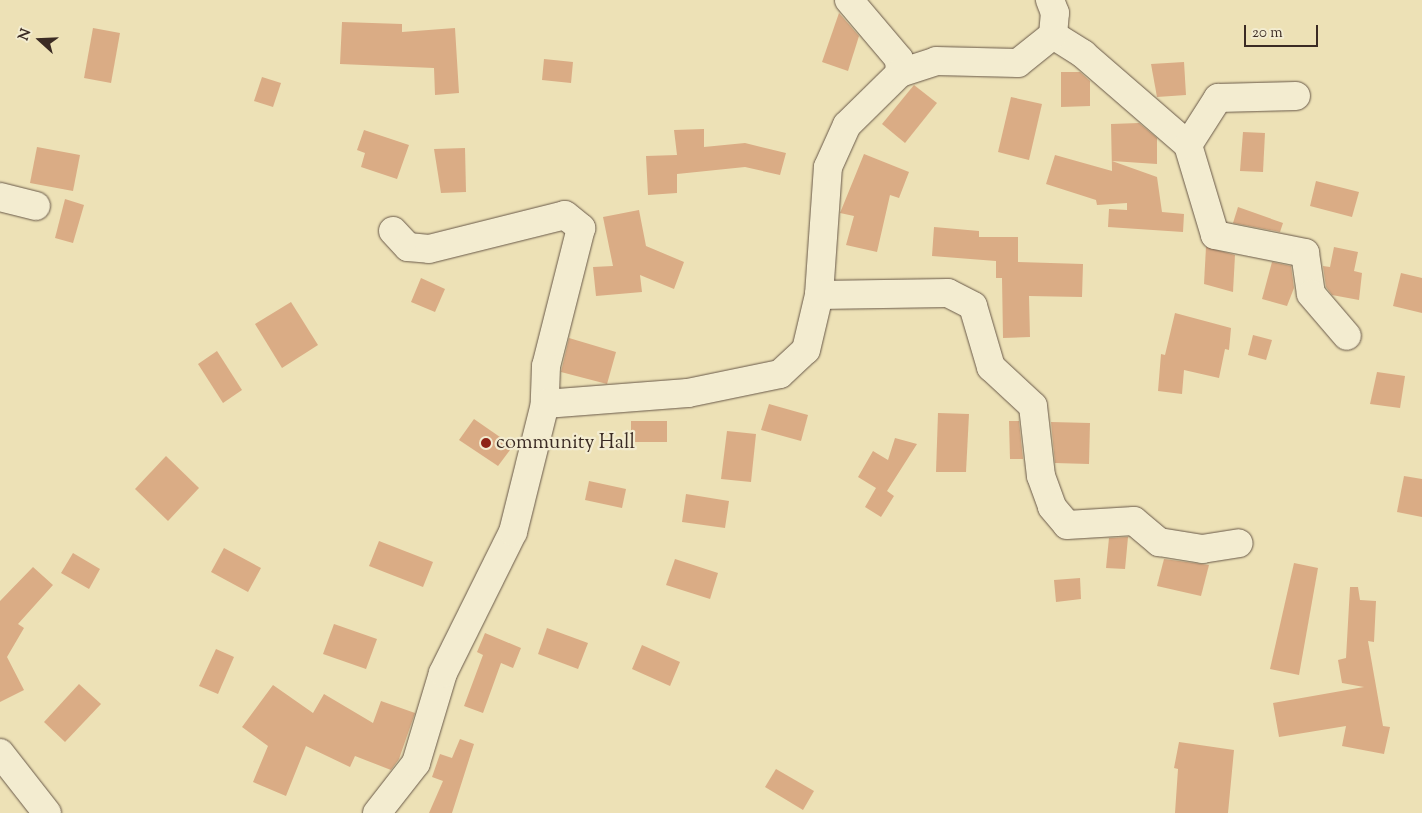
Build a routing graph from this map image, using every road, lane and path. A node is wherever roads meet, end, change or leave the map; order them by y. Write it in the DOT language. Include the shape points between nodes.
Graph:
graph roads {
  1 [pos="849,0"];
  2 [pos="1050,0"];
  3 [pos="1053,35"];
  4 [pos="900,73"];
  5 [pos="1296,96"];
  6 [pos="1188,145"];
  7 [pos="0,197"];
  8 [pos="36,206"];
  9 [pos="393,231"];
  10 [pos="819,295"];
  11 [pos="1347,336"];
  12 [pos="544,404"];
  13 [pos="1239,543"];
  14 [pos="0,753"];
  15 [pos="47,813"];
  16 [pos="377,813"];
  1 -- 4 [label="street" via="899,59"];
  2 -- 3 [label="street" via="1055,14"];
  3 -- 4 [label="street" via="1018,63 936,61"];
  3 -- 6 [label="street" via="1083,54"];
  4 -- 10 [label="street" via="847,125 828,167"];
  5 -- 6 [label="street" via="1218,98"];
  6 -- 11 [label="street" via="1215,235 1305,253 1311,294"];
  7 -- 8 [label="street"];
  9 -- 12 [label="street" via="408,247 429,249 565,215 581,228 546,366"];
  10 -- 12 [label="street" via="806,350 780,374 688,393"];
  10 -- 13 [label="street" via="948,293 973,306 991,367 1033,406 1041,476 1052,507 1067,525 1134,521 1159,542 1202,549"];
  12 -- 16 [label="street" via="512,532 443,673 416,763"];
  14 -- 15 [label="street"];
}
